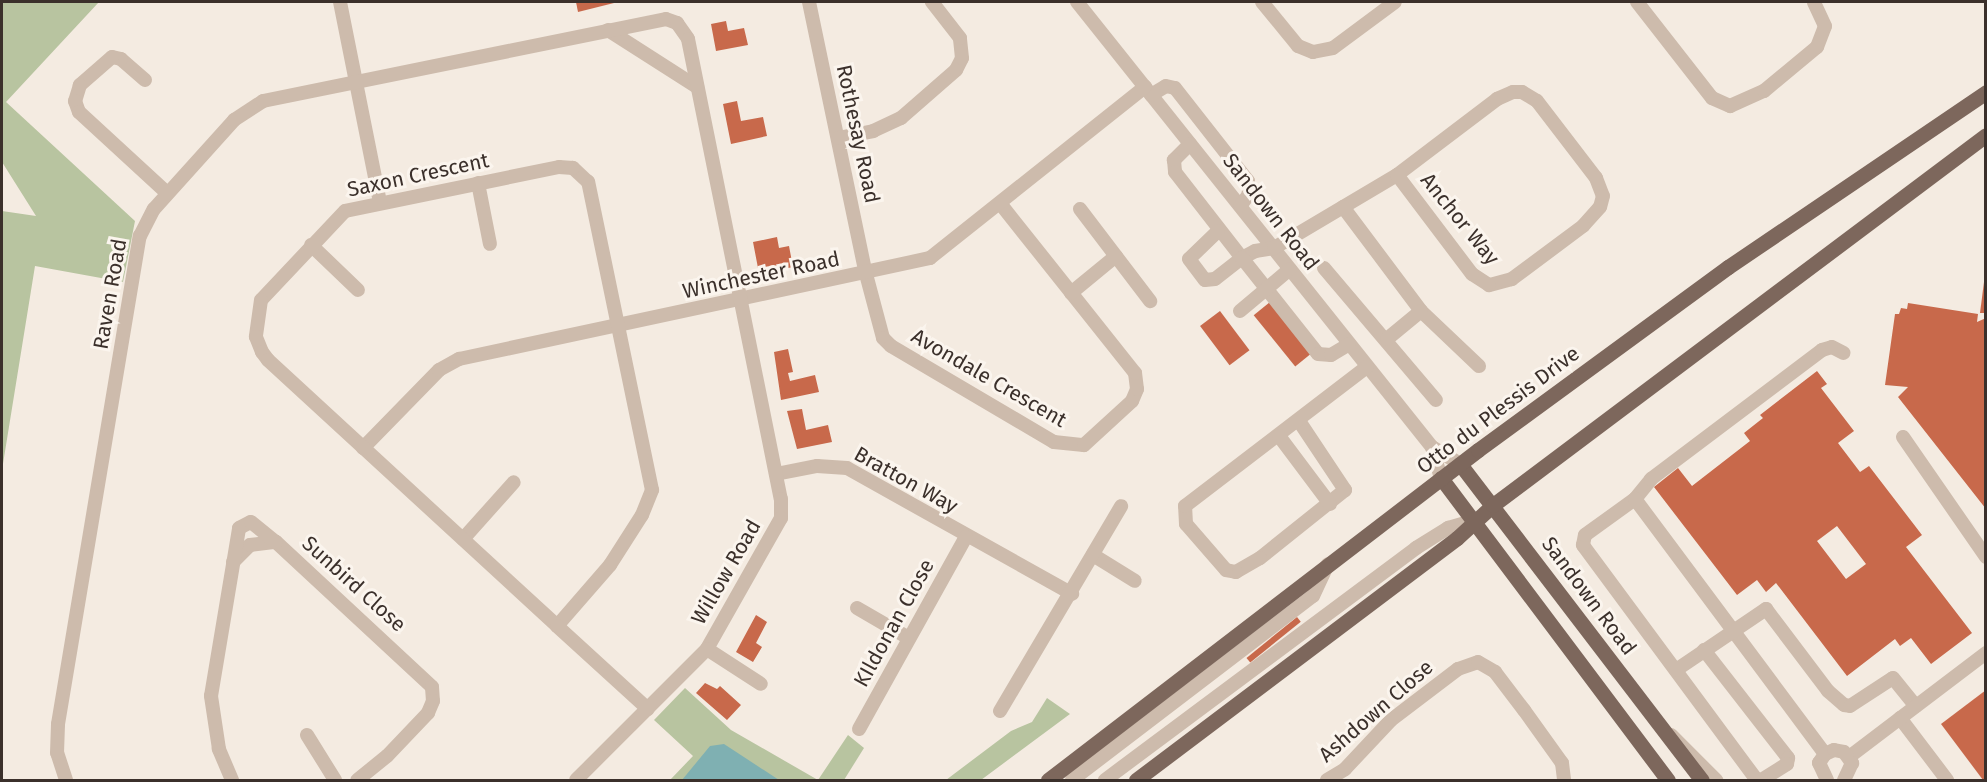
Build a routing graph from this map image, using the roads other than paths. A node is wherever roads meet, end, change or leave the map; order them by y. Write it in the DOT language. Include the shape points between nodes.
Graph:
graph roads {
  1 [pos="340,2"];
  2 [pos="809,2"];
  3 [pos="932,2"];
  4 [pos="1077,2"];
  5 [pos="1262,2"];
  6 [pos="1395,2"];
  7 [pos="1637,2"];
  8 [pos="1814,2"];
  9 [pos="608,30"];
  10 [pos="145,80"];
  11 [pos="356,82"];
  12 [pos="697,87"];
  13 [pos="1148,91"];
  14 [pos="1986,92"];
  15 [pos="1202,122"];
  16 [pos="1986,135"];
  17 [pos="838,138"];
  18 [pos="1187,140"];
  19 [pos="1239,168"];
  20 [pos="1397,175"];
  21 [pos="478,183"];
  22 [pos="1222,184"];
  23 [pos="167,193"];
  24 [pos="380,203"];
  25 [pos="1000,203"];
  26 [pos="1241,205"];
  27 [pos="1343,207"];
  28 [pos="1080,209"];
  29 [pos="1218,231"];
  30 [pos="311,244"];
  31 [pos="490,244"];
  32 [pos="1274,248"];
  33 [pos="1116,256"];
  34 [pos="1242,258"];
  35 [pos="1324,268"];
  36 [pos="1290,269"];
  37 [pos="866,274"];
  38 [pos="1267,289"];
  39 [pos="358,290"];
  40 [pos="1071,293"];
  41 [pos="739,300"];
  42 [pos="1150,301"];
  43 [pos="1240,311"];
  44 [pos="1422,311"];
  45 [pos="619,326"];
  46 [pos="1387,339"];
  47 [pos="1349,344"];
  48 [pos="1844,353"];
  49 [pos="1479,366"];
  50 [pos="1367,367"];
  51 [pos="1436,400"];
  52 [pos="1299,421"];
  53 [pos="1279,436"];
  54 [pos="1903,437"];
  55 [pos="1432,447"];
  56 [pos="363,448"];
  57 [pos="1460,464"];
  58 [pos="776,474"];
  59 [pos="1442,478"];
  60 [pos="514,482"];
  61 [pos="1635,499"];
  62 [pos="1330,504"];
  63 [pos="1493,505"];
  64 [pos="1121,506"];
  65 [pos="1473,521"];
  66 [pos="966,537"];
  67 [pos="463,539"];
  68 [pos="276,542"];
  69 [pos="1093,555"];
  70 [pos="1986,557"];
  71 [pos="233,562"];
  72 [pos="1328,564"];
  73 [pos="1135,581"];
  74 [pos="1072,594"];
  75 [pos="857,608"];
  76 [pos="557,626"];
  77 [pos="1733,630"];
  78 [pos="907,638"];
  79 [pos="706,649"];
  80 [pos="1704,650"];
  81 [pos="1986,653"];
  82 [pos="1676,670"];
  83 [pos="761,684"];
  84 [pos="1916,706"];
  85 [pos="648,709"];
  86 [pos="1000,711"];
  87 [pos="1900,718"];
  88 [pos="859,729"];
  89 [pos="1665,731"];
  90 [pos="307,735"];
  91 [pos="1825,753"];
  92 [pos="1849,757"];
  93 [pos="1823,777"];
  94 [pos="66,780"];
  95 [pos="232,780"];
  96 [pos="335,780"];
  97 [pos="357,780"];
  98 [pos="576,780"];
  99 [pos="1048,780"];
  100 [pos="1072,780"];
  101 [pos="1105,780"];
  102 [pos="1136,780"];
  103 [pos="1327,780"];
  104 [pos="1564,780"];
  105 [pos="1668,780"];
  106 [pos="1702,780"];
  107 [pos="1716,780"];
  108 [pos="1807,780"];
  109 [pos="1844,780"];
  110 [pos="1947,780"];
  1 -- 11 [label="street"];
  2 -- 17 [label="street, Rothesay Road"];
  3 -- 17 [label="street" via="960,38 962,58 956,70 901,118 873,131"];
  4 -- 13 [label="street, Sandown Road"];
  5 -- 6 [label="street" via="1298,46 1313,52 1333,48"];
  7 -- 8 [label="street" via="1712,98 1730,106 1764,91 1817,47 1825,26"];
  9 -- 11 [label="street, Raven Road"];
  9 -- 12 [label="street"];
  9 -- 12 [label="street, Raven Road" via="661,19 677,23 688,39"];
  10 -- 23 [label="street" via="112,57 80,85 75,101 79,112"];
  11 -- 23 [label="street, Raven Road" via="264,101 248,108"];
  11 -- 24 [label="street"];
  12 -- 41 [label="street, Raven Road"];
  13 -- 15 [label="street" via="1172,86"];
  13 -- 18 [label="street, Sandown Road"];
  13 -- 25 [label="street, Winchester Road"];
  14 -- 57 [label="main road, Otto du Plessis Drive" via="1728,267"];
  15 -- 18 [label="street"];
  15 -- 19 [label="street"];
  16 -- 63 [label="main road"];
  17 -- 37 [label="street, Rothesay Road"];
  18 -- 22 [label="street, Sandown Road"];
  18 -- 29 [label="street" via="1173,167"];
  19 -- 22 [label="street"];
  19 -- 26 [label="street" via="1250,190"];
  20 -- 20 [label="street, Anchor Way" via="1497,99 1522,92 1537,101 1596,178 1603,196 1600,207 1583,226 1512,279 1494,285 1472,274"];
  20 -- 27 [label="street, Anchor Way"];
  21 -- 24 [label="street, Saxon Crescent"];
  21 -- 31 [label="street"];
  21 -- 45 [label="street, Saxon Crescent" via="566,166 584,176"];
  22 -- 26 [label="street, Sandown Road"];
  23 -- 94 [label="street, Raven Road" via="140,236 58,724 57,753"];
  24 -- 30 [label="street, Saxon Crescent" via="345,212"];
  25 -- 37 [label="street, Winchester Road" via="930,258"];
  25 -- 40 [label="street, Avondale Crescent"];
  26 -- 32 [label="street, Sandown Road"];
  27 -- 32 [label="street, Anchor Way"];
  27 -- 44 [label="street"];
  28 -- 33 [label="street"];
  29 -- 34 [label="street"];
  29 -- 34 [label="street, Anchor Way" via="1189,259 1205,280 1215,279"];
  30 -- 39 [label="street"];
  30 -- 56 [label="street, Saxon Crescent" via="264,295 255,337 268,360"];
  32 -- 34 [label="street, Anchor Way"];
  32 -- 36 [label="street, Sandown Road"];
  33 -- 40 [label="street"];
  33 -- 42 [label="street"];
  34 -- 38 [label="street"];
  35 -- 46 [label="street"];
  36 -- 38 [label="street"];
  36 -- 47 [label="street, Sandown Road"];
  37 -- 40 [label="street, Avondale Crescent" via="879,328 891,346 1054,442 1076,447 1091,442 1132,401 1137,383 1133,369"];
  37 -- 41 [label="street, Winchester Road"];
  38 -- 43 [label="street"];
  38 -- 47 [label="street" via="1320,356 1331,355"];
  41 -- 45 [label="street, Winchester Road"];
  41 -- 58 [label="street, Willow Road"];
  44 -- 46 [label="street"];
  44 -- 49 [label="street"];
  45 -- 56 [label="street, Winchester Road" via="452,361"];
  45 -- 76 [label="street, Saxon Crescent" via="651,490 642,516 610,566"];
  46 -- 51 [label="street"];
  47 -- 50 [label="street, Sandown Road"];
  48 -- 61 [label="street" via="1832,347 1822,350 1652,479"];
  50 -- 52 [label="street"];
  50 -- 55 [label="street, Sandown Road"];
  52 -- 53 [label="street"];
  52 -- 62 [label="street" via="1345,486"];
  53 -- 62 [label="street"];
  53 -- 62 [label="street" via="1185,506 1186,524 1220,567 1236,572"];
  54 -- 70 [label="street"];
  55 -- 57 [label="street, Sandown Road"];
  55 -- 59 [label="street, Sandown Road"];
  56 -- 67 [label="street, Saxon Crescent"];
  57 -- 59 [label="main road, Otto du Plessis Drive"];
  57 -- 63 [label="main road, Sandown Road"];
  58 -- 66 [label="street, Bratton Way" via="817,466 847,468"];
  58 -- 79 [label="street, Willow Road" via="782,508 778,527"];
  59 -- 65 [label="main road, Sandown Road"];
  59 -- 72 [label="main road, Otto du Plessis Drive"];
  60 -- 67 [label="street"];
  61 -- 77 [label="street"];
  61 -- 82 [label="street" via="1585,535 1582,542"];
  63 -- 65 [label="main road"];
  63 -- 89 [label="main road, Sandown Road"];
  64 -- 69 [label="street"];
  65 -- 101 [label="street" via="1448,528 1416,548"];
  65 -- 102 [label="main road" via="1456,538"];
  65 -- 105 [label="main road, Sandown Road"];
  66 -- 74 [label="street, Bratton Way"];
  66 -- 78 [label="street, KIldonan Close"];
  67 -- 76 [label="street, Saxon Crescent"];
  68 -- 71 [label="street, Sunbird Close" via="250,545"];
  68 -- 71 [label="street" via="256,524 244,523"];
  68 -- 97 [label="street, Sunbird Close" via="432,687 433,701 428,713 387,756"];
  69 -- 73 [label="street"];
  69 -- 74 [label="street"];
  71 -- 95 [label="street" via="211,696 217,740"];
  72 -- 99 [label="main road, Otto du Plessis Drive"];
  72 -- 100 [label="street" via="1313,596"];
  74 -- 86 [label="street"];
  75 -- 78 [label="street"];
  76 -- 85 [label="street, Saxon Crescent"];
  77 -- 80 [label="street"];
  77 -- 84 [label="street" via="1766,609 1828,691 1844,705 1893,678"];
  77 -- 91 [label="street"];
  78 -- 88 [label="street, KIldonan Close"];
  79 -- 83 [label="street"];
  79 -- 85 [label="street, Willow Road"];
  80 -- 82 [label="street"];
  80 -- 82 [label="street" via="1787,757 1786,764 1756,779"];
  81 -- 84 [label="street"];
  84 -- 87 [label="street"];
  85 -- 98 [label="street, Willow Road"];
  87 -- 92 [label="street"];
  87 -- 110 [label="street"];
  89 -- 106 [label="main road, Sandown Road"];
  89 -- 107 [label="street" via="1695,755"];
  90 -- 96 [label="street"];
  91 -- 92 [label="street" via="1838,750"];
  91 -- 93 [label="street"];
  92 -- 109 [label="street" via="1852,770"];
  93 -- 108 [label="street"];
  103 -- 104 [label="street, Ashdown Close" via="1345,769 1391,720 1458,669 1478,662 1495,672 1524,710 1562,763"];
}
